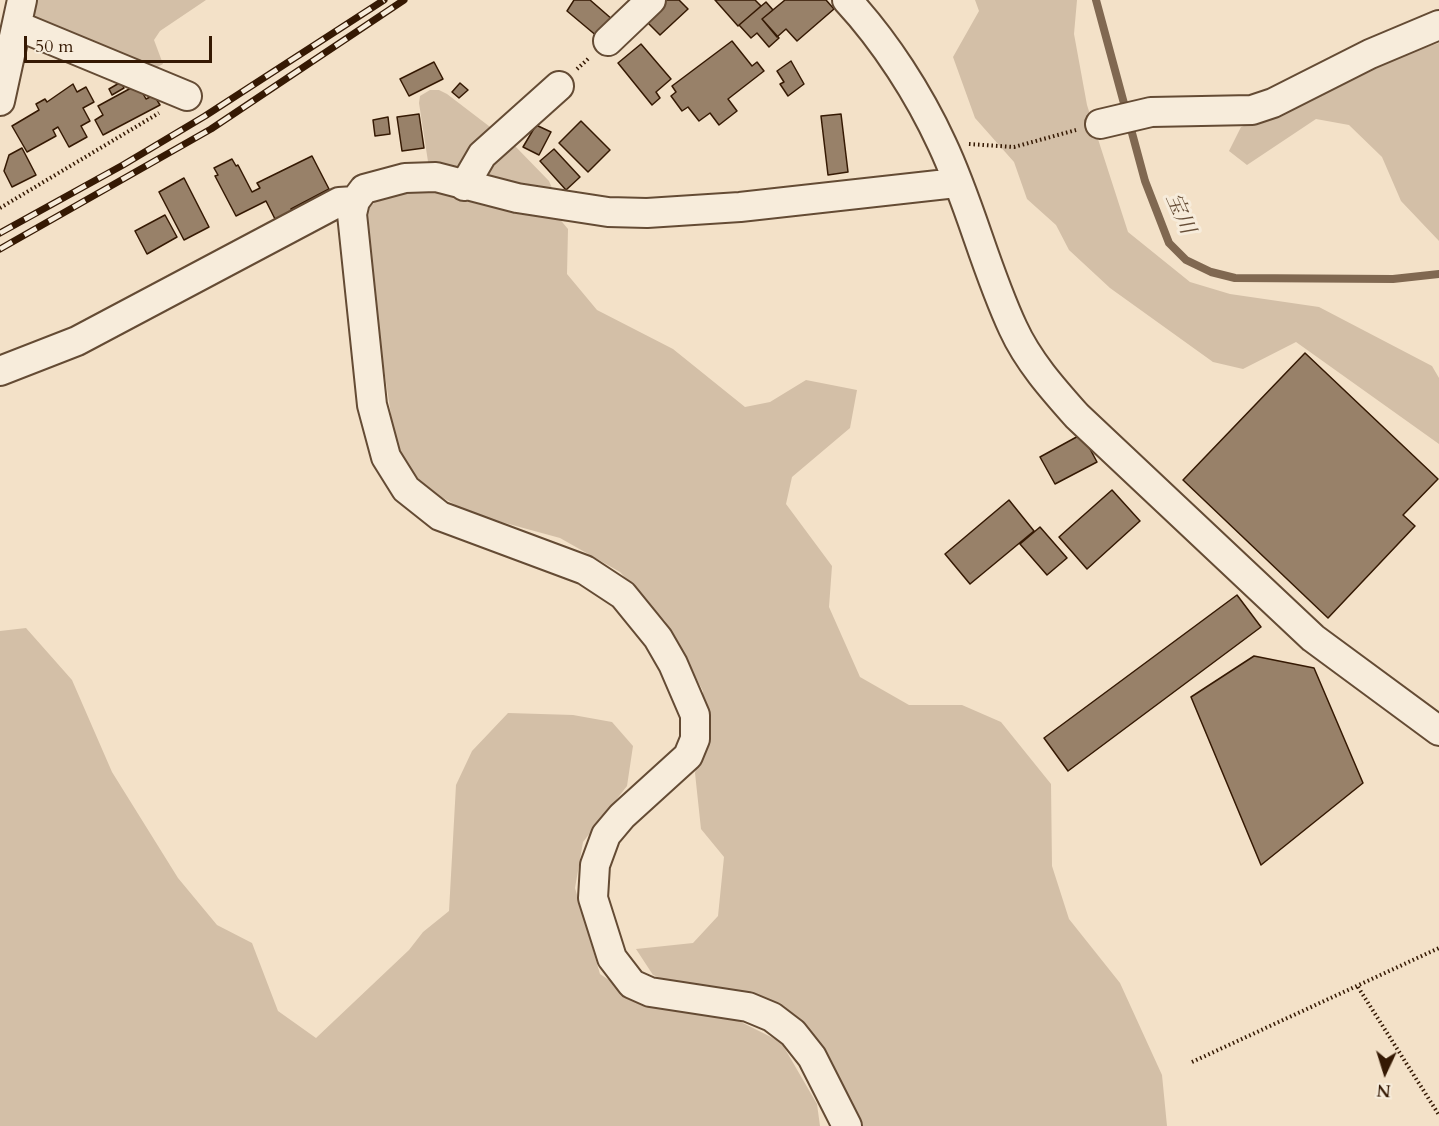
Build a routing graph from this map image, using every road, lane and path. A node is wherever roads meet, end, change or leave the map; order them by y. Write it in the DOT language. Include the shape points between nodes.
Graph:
graph roads {
  1 [pos="651,0"];
  2 [pos="847,0"];
  3 [pos="19,9"];
  4 [pos="1439,25"];
  5 [pos="608,41"];
  6 [pos="559,86"];
  7 [pos="187,96"];
  8 [pos="0,101"];
  9 [pos="1100,123"];
  10 [pos="943,146"];
  11 [pos="956,183"];
  12 [pos="464,186"];
  13 [pos="356,201"];
  14 [pos="0,208"];
  15 [pos="0,371"];
  16 [pos="1439,730"];
  17 [pos="1439,948"];
  18 [pos="1358,987"];
  19 [pos="1192,1062"];
  20 [pos="1439,1115"];
  21 [pos="847,1126"];
  1 -- 5 [label="street"];
  2 -- 10 [label="street" via="890,56"];
  3 -- 7 [label="street"];
  3 -- 8 [label="street"];
  4 -- 9 [label="street" via="1263,107 1227,112 1151,112"];
  5 -- 6 [label="path"];
  6 -- 12 [label="street" via="482,155"];
  7 -- 14 [label="path"];
  9 -- 10 [label="path" via="1014,147 964,143"];
  10 -- 11 [label="street"];
  11 -- 12 [label="street" via="740,207 646,213 608,212"];
  11 -- 16 [label="street" via="1013,329 1045,380 1077,416 1332,655"];
  12 -- 13 [label="street" via="436,177 405,178 364,189"];
  13 -- 15 [label="street" via="339,202 77,340"];
  13 -- 21 [label="street" via="352,214 372,405 386,456 406,489 440,516 585,570 623,595 658,638 695,715 695,739 688,756 622,816 606,835 595,865 593,898 612,958 632,984 650,992 748,1007 772,1017 793,1033 812,1057"];
  17 -- 18 [label="path"];
  18 -- 19 [label="path"];
  18 -- 20 [label="path"];
}
